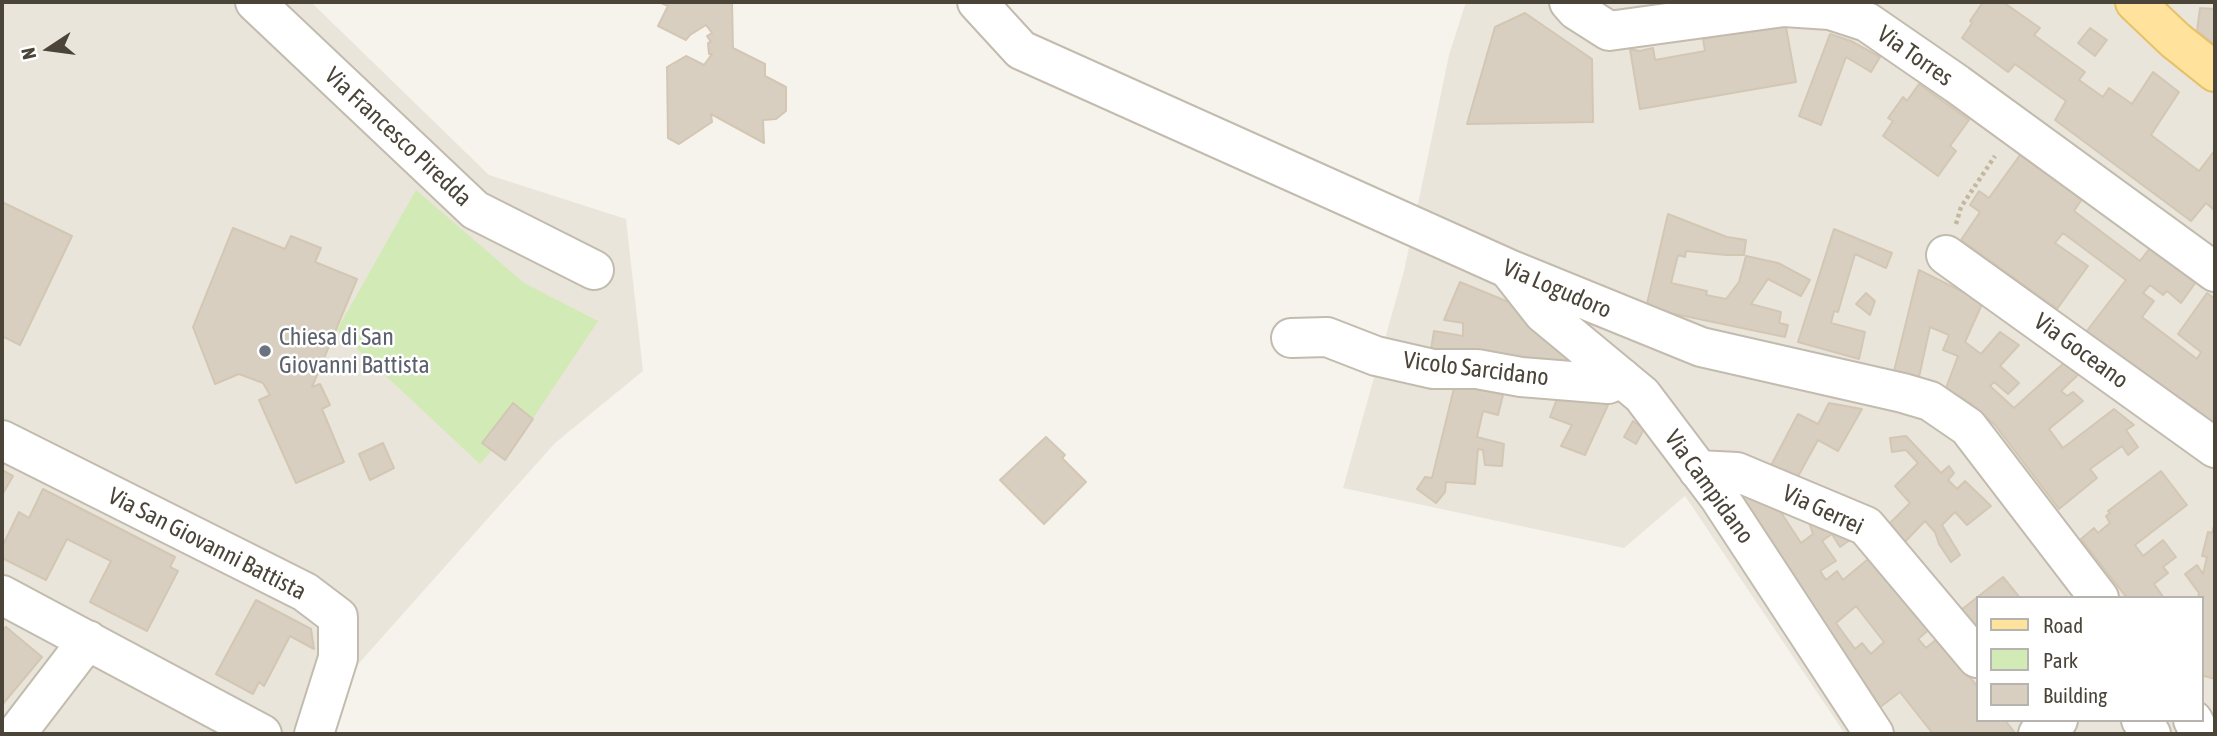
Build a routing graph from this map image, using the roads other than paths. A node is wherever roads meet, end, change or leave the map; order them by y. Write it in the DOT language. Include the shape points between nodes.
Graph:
graph roads {
  1 [pos="255,2"];
  2 [pos="977,2"];
  3 [pos="1569,2"];
  4 [pos="2135,2"];
  5 [pos="2215,72"];
  6 [pos="1946,254"];
  7 [pos="1508,269"];
  8 [pos="594,270"];
  9 [pos="2215,272"];
  10 [pos="1291,338"];
  11 [pos="1622,378"];
  12 [pos="2,440"];
  13 [pos="2215,448"];
  14 [pos="1698,470"];
  15 [pos="2,595"];
  16 [pos="2097,596"];
  17 [pos="88,640"];
  18 [pos="1976,657"];
  19 [pos="2055,722"];
  20 [pos="16,734"];
  21 [pos="262,734"];
  22 [pos="314,734"];
  23 [pos="1874,734"];
  24 [pos="2038,734"];
  1 -- 8 [label="street, Via Francesco Piredda" via="475,210"];
  2 -- 7 [label="street, Via Logudoro" via="1021,50"];
  3 -- 9 [label="street, Via Torres" via="1609,31 1784,7 1830,10 1867,22"];
  4 -- 5 [label="main road"];
  6 -- 13 [label="street, Via Goceano"];
  7 -- 11 [label="street, Via Campidano" via="1543,313"];
  7 -- 16 [label="street, Via Logudoro" via="1701,347 1930,401 1968,427"];
  10 -- 11 [label="street, Vicolo Sarcidano" via="1327,337 1376,356 1433,369 1477,369 1608,384"];
  11 -- 14 [label="street, Via Campidano" via="1642,395"];
  12 -- 22 [label="street, Via San Giovanni Battista" via="305,592 338,617 338,658"];
  14 -- 18 [label="street, Via Gerrei" via="1737,472 1866,526"];
  14 -- 23 [label="street, Via Campidano"];
  15 -- 17 [label="street"];
  17 -- 20 [label="street"];
  17 -- 21 [label="street"];
  19 -- 24 [label="street"];
}
